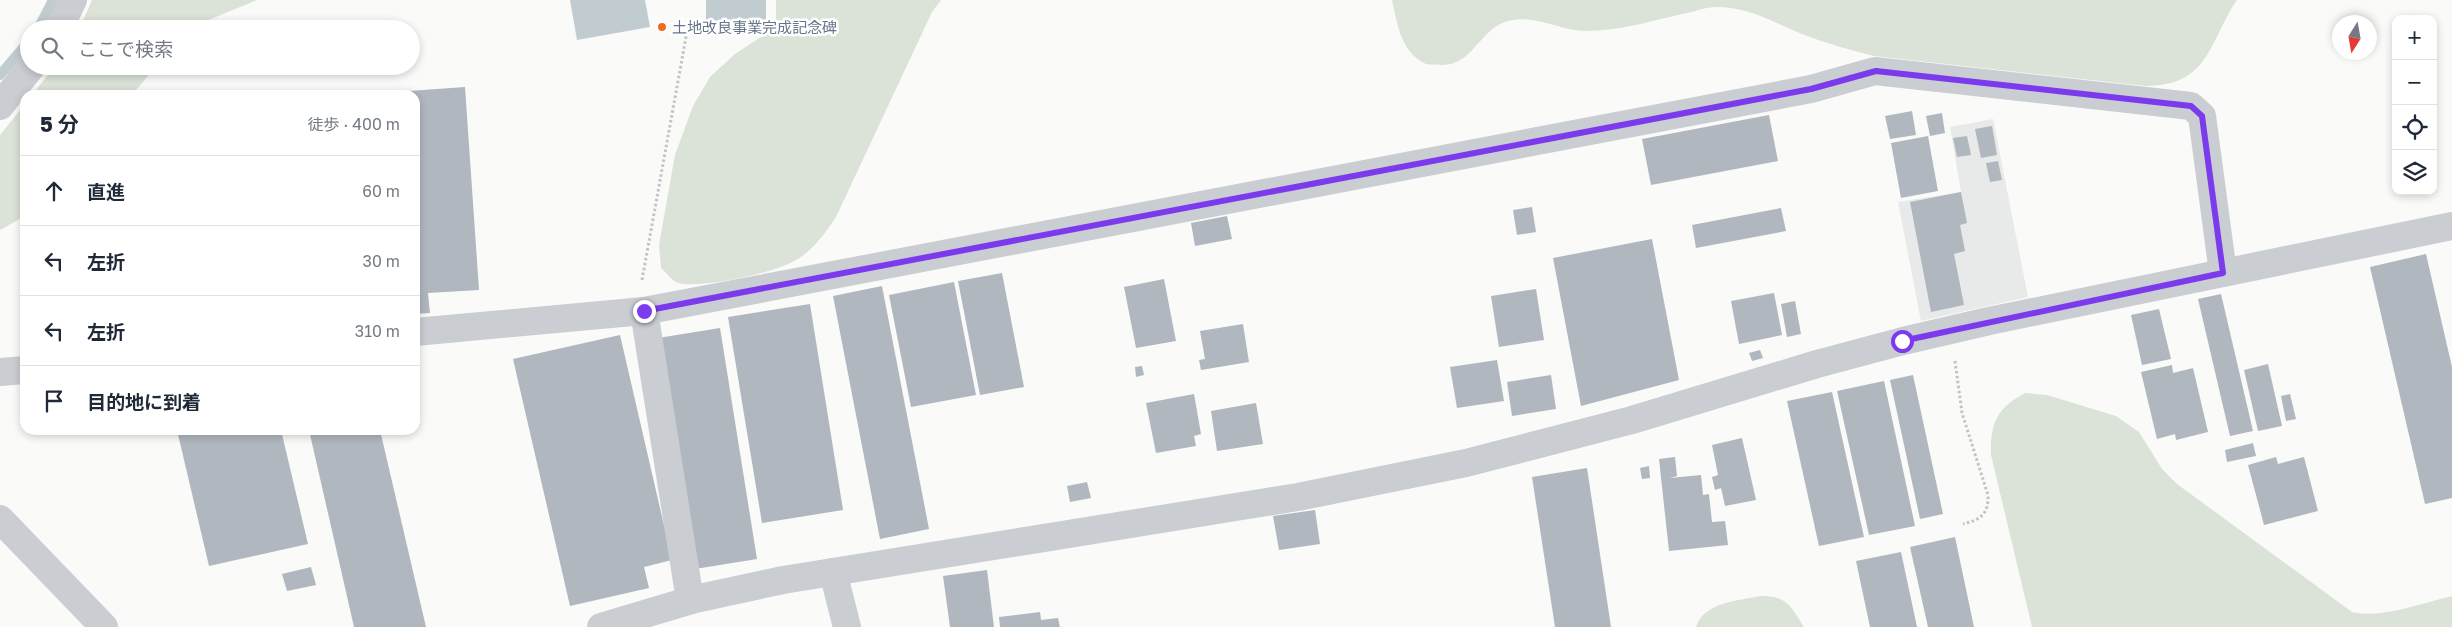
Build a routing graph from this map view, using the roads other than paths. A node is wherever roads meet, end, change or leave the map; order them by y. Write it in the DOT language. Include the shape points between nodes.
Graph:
graph roads {
  1 [pos="73,0"];
  2 [pos="63,20"];
  3 [pos="25,75"];
  4 [pos="0,106"];
  5 [pos="2452,226"];
  6 [pos="2223,273"];
  7 [pos="644,311"];
  8 [pos="420,332"];
  9 [pos="20,370"];
  10 [pos="0,372"];
  11 [pos="0,519"];
  12 [pos="833,572"];
  13 [pos="690,600"];
  14 [pos="102,627"];
  15 [pos="601,627"];
  16 [pos="847,627"];
  1 -- 2 [label="street"];
  3 -- 4 [label="street"];
  5 -- 6 [label="street"];
  6 -- 7 [label="street" via="2202,116 2191,106 1876,71 1811,89"];
  6 -- 12 [label="street" via="1946,331 1817,364 1466,464 1298,497"];
  7 -- 8 [label="street"];
  7 -- 13 [label="street"];
  9 -- 10 [label="street"];
  11 -- 14 [label="street"];
  12 -- 13 [label="street"];
  12 -- 16 [label="street"];
  13 -- 15 [label="street"];
}
